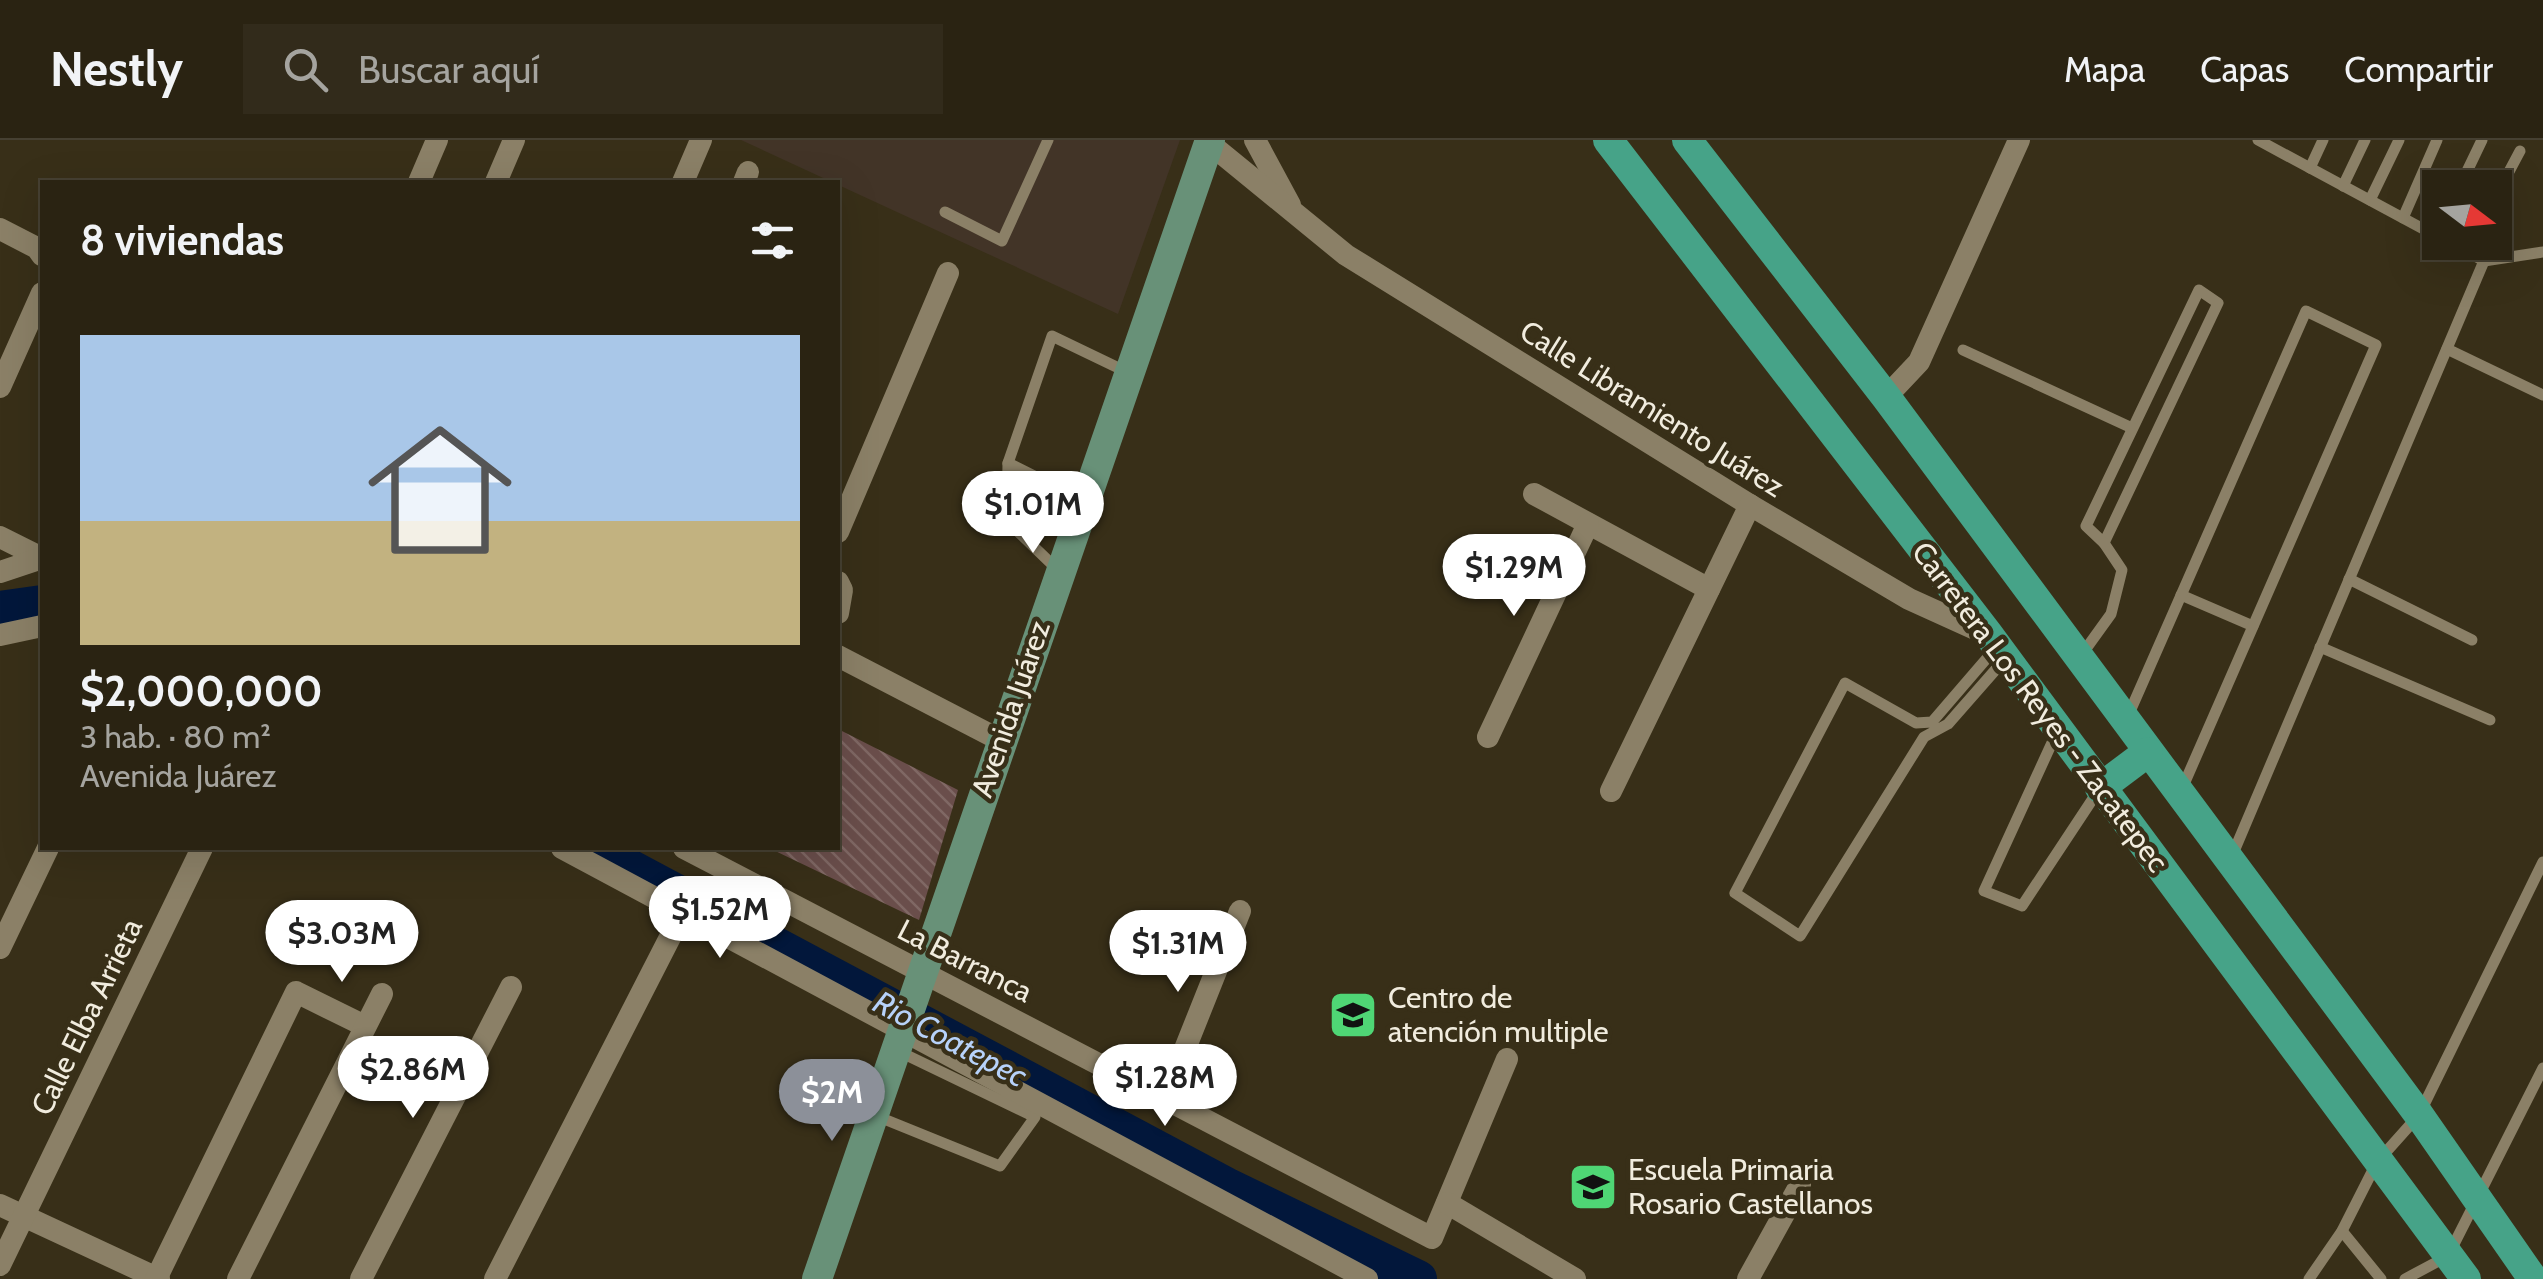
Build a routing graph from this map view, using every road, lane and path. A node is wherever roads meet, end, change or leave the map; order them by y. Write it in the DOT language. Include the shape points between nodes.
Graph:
graph roads {
  1 [pos="437,140"];
  2 [pos="514,140"];
  3 [pos="701,140"];
  4 [pos="1048,140"];
  5 [pos="1255,140"];
  6 [pos="1608,140"];
  7 [pos="1687,140"];
  8 [pos="2019,140"];
  9 [pos="2258,140"];
  10 [pos="2323,140"];
  11 [pos="2364,140"];
  12 [pos="2399,140"];
  13 [pos="2438,140"];
  14 [pos="2482,140"];
  15 [pos="1210,141"];
  16 [pos="2520,151"];
  17 [pos="2310,168"];
  18 [pos="2468,170"];
  19 [pos="2510,170"];
  20 [pos="419,180"];
  21 [pos="497,180"];
  22 [pos="683,180"];
  23 [pos="2344,186"];
  24 [pos="2370,200"];
  25 [pos="945,212"];
  26 [pos="1297,217"];
  27 [pos="2403,218"];
  28 [pos="2422,226"];
  29 [pos="0,229"];
  30 [pos="2543,252"];
  31 [pos="40,254"];
  32 [pos="2484,261"];
  33 [pos="948,273"];
  34 [pos="40,297"];
  35 [pos="2447,349"];
  36 [pos="1963,350"];
  37 [pos="1129,373"];
  38 [pos="0,387"];
  39 [pos="2543,395"];
  40 [pos="1886,397"];
  41 [pos="2132,428"];
  42 [pos="1008,463"];
  43 [pos="1534,494"];
  44 [pos="1084,501"];
  45 [pos="1750,505"];
  46 [pos="1588,524"];
  47 [pos="840,527"];
  48 [pos="0,537"];
  49 [pos="2104,543"];
  50 [pos="40,557"];
  51 [pos="40,559"];
  52 [pos="1059,571"];
  53 [pos="0,572"];
  54 [pos="2349,579"];
  55 [pos="1710,589"];
  56 [pos="2181,596"];
  57 [pos="40,626"];
  58 [pos="2253,626"];
  59 [pos="0,635"];
  60 [pos="2472,640"];
  61 [pos="2320,646"];
  62 [pos="1996,647"];
  63 [pos="840,657"];
  64 [pos="2079,658"];
  65 [pos="2490,720"];
  66 [pos="2126,722"];
  67 [pos="2058,730"];
  68 [pos="1488,737"];
  69 [pos="1000,740"];
  70 [pos="2148,752"];
  71 [pos="2100,788"];
  72 [pos="1611,791"];
  73 [pos="2179,795"];
  74 [pos="47,850"];
  75 [pos="201,850"];
  76 [pos="566,850"];
  77 [pos="687,850"];
  78 [pos="2229,862"];
  79 [pos="2543,862"];
  80 [pos="683,912"];
  81 [pos="1240,912"];
  82 [pos="0,948"];
  83 [pos="919,983"];
  84 [pos="512,988"];
  85 [pos="382,994"];
  86 [pos="365,1026"];
  87 [pos="902,1034"];
  88 [pos="1507,1059"];
  89 [pos="2543,1068"];
  90 [pos="1165,1099"];
  91 [pos="874,1115"];
  92 [pos="2420,1115"];
  93 [pos="2378,1162"];
  94 [pos="1800,1185"];
  95 [pos="2476,1201"];
  96 [pos="1447,1204"];
  97 [pos="0,1205"];
  98 [pos="25,1216"];
  99 [pos="2342,1231"];
  100 [pos="0,1265"];
  101 [pos="2457,1267"];
  102 [pos="157,1279"];
  103 [pos="238,1279"];
  104 [pos="361,1279"];
  105 [pos="496,1279"];
  106 [pos="817,1279"];
  107 [pos="1367,1279"];
  108 [pos="1575,1279"];
  109 [pos="1748,1279"];
  110 [pos="2309,1279"];
  111 [pos="2381,1279"];
  112 [pos="2404,1279"];
  113 [pos="2533,1279"];
  1 -- 20 [label="street"];
  2 -- 21 [label="street"];
  3 -- 22 [label="street"];
  4 -- 25 [label="lane" via="1002,241"];
  5 -- 26 [label="street, Calle Libramiento Juárez"];
  6 -- 62 [label="main road, Carretera Los Reyes - Zacatepec"];
  7 -- 40 [label="main road, Carretera Los Reyes - Zacatepec"];
  8 -- 40 [label="street" via="1918,362"];
  9 -- 17 [label="lane"];
  10 -- 17 [label="lane"];
  11 -- 23 [label="lane"];
  12 -- 24 [label="lane"];
  13 -- 27 [label="lane"];
  14 -- 18 [label="lane"];
  15 -- 26 [label="street, Calle Libramiento Juárez"];
  15 -- 37 [label="street, Avenida Juárez"];
  16 -- 19 [label="lane"];
  17 -- 23 [label="lane"];
  23 -- 24 [label="lane"];
  24 -- 27 [label="lane"];
  26 -- 45 [label="street, Calle Libramiento Juárez" via="1346,256"];
  27 -- 28 [label="lane"];
  29 -- 31 [label="street"];
  30 -- 32 [label="lane"];
  32 -- 35 [label="lane"];
  33 -- 47 [label="street"];
  34 -- 38 [label="street"];
  35 -- 39 [label="lane"];
  35 -- 54 [label="lane"];
  36 -- 41 [label="lane"];
  37 -- 42 [label="lane" via="1052,336"];
  37 -- 44 [label="street, Avenida Juárez"];
  40 -- 64 [label="main road, Carretera Los Reyes - Zacatepec"];
  41 -- 49 [label="lane" via="2086,526"];
  41 -- 49 [label="lane" via="2199,290 2218,303"];
  42 -- 44 [label="lane"];
  42 -- 52 [label="lane" via="1007,521"];
  43 -- 46 [label="street"];
  44 -- 52 [label="street, Avenida Juárez"];
  45 -- 55 [label="street"];
  45 -- 62 [label="street, Calle Libramiento Juárez"];
  46 -- 55 [label="street"];
  46 -- 68 [label="street"];
  48 -- 50 [label="street"];
  49 -- 64 [label="lane" via="2122,570 2111,614"];
  51 -- 53 [label="street"];
  52 -- 69 [label="street, Avenida Juárez"];
  54 -- 60 [label="lane"];
  54 -- 61 [label="lane"];
  55 -- 72 [label="street"];
  56 -- 58 [label="lane"];
  56 -- 58 [label="lane" via="2306,312 2376,345"];
  56 -- 66 [label="lane"];
  57 -- 59 [label="street"];
  58 -- 73 [label="lane"];
  61 -- 65 [label="lane"];
  61 -- 78 [label="lane"];
  62 -- 62 [label="lane" via="1932,722 1916,722 1845,683 1734,893 1800,936 1924,736 1948,724"];
  62 -- 67 [label="main road, Carretera Los Reyes - Zacatepec"];
  63 -- 69 [label="street"];
  64 -- 66 [label="main road, Carretera Los Reyes - Zacatepec"];
  66 -- 70 [label="main road, Carretera Los Reyes - Zacatepec"];
  67 -- 71 [label="main road, Carretera Los Reyes - Zacatepec"];
  67 -- 71 [label="lane" via="1984,891 2022,906"];
  69 -- 83 [label="street, Avenida Juárez"];
  70 -- 71 [label="main road"];
  70 -- 73 [label="main road, Carretera Los Reyes - Zacatepec"];
  71 -- 93 [label="main road, Carretera Los Reyes - Zacatepec"];
  73 -- 78 [label="main road, Carretera Los Reyes - Zacatepec"];
  74 -- 82 [label="street"];
  75 -- 98 [label="street, Calle Elba Arrieta"];
  76 -- 80 [label="street"];
  77 -- 83 [label="street, La Barranca"];
  78 -- 92 [label="main road, Carretera Los Reyes - Zacatepec"];
  79 -- 92 [label="lane"];
  80 -- 87 [label="street"];
  80 -- 105 [label="street"];
  81 -- 90 [label="street"];
  83 -- 87 [label="street, Avenida Juárez"];
  83 -- 90 [label="street, La Barranca"];
  84 -- 104 [label="street"];
  85 -- 86 [label="street"];
  86 -- 102 [label="street" via="296,992"];
  86 -- 103 [label="street"];
  87 -- 91 [label="street, Avenida Juárez"];
  87 -- 91 [label="lane" via="1035,1117 1000,1166"];
  87 -- 107 [label="street"];
  88 -- 96 [label="street"];
  89 -- 95 [label="lane"];
  90 -- 96 [label="street, La Barranca" via="1432,1238"];
  91 -- 106 [label="street, Avenida Juárez"];
  92 -- 93 [label="lane"];
  92 -- 95 [label="main road, Carretera Los Reyes - Zacatepec"];
  93 -- 99 [label="lane"];
  93 -- 101 [label="main road, Carretera Los Reyes - Zacatepec"];
  94 -- 109 [label="street"];
  95 -- 101 [label="lane"];
  95 -- 113 [label="main road, Carretera Los Reyes - Zacatepec"];
  96 -- 108 [label="street"];
  97 -- 98 [label="street"];
  98 -- 100 [label="street, Calle Elba Arrieta"];
  98 -- 102 [label="street"];
  99 -- 110 [label="lane"];
  99 -- 111 [label="lane"];
  101 -- 112 [label="lane"];
}
